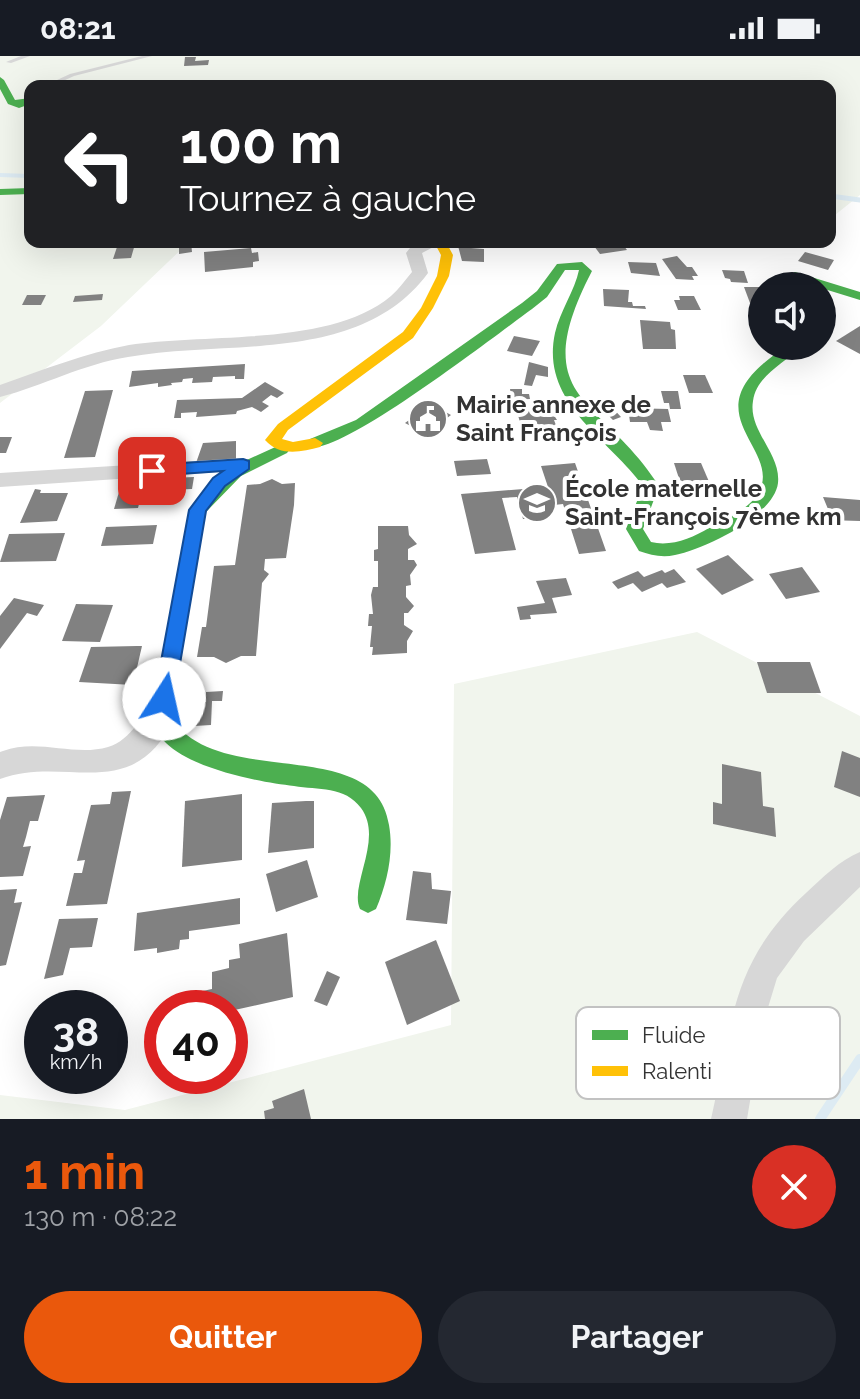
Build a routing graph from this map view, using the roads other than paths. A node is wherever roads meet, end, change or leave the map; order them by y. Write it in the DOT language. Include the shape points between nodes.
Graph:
graph roads {
  1 [pos="149,56"];
  2 [pos="0,80"];
  3 [pos="60,80"];
  4 [pos="24,103"];
  5 [pos="24,191"];
  6 [pos="0,192"];
  7 [pos="418,248"];
  8 [pos="442,248"];
  9 [pos="836,289"];
  10 [pos="860,296"];
  11 [pos="779,360"];
  12 [pos="0,391"];
  13 [pos="282,449"];
  14 [pos="243,465"];
  15 [pos="0,480"];
  16 [pos="161,717"];
  17 [pos="0,766"];
  18 [pos="860,867"];
  19 [pos="368,901"];
  20 [pos="749,1007"];
  21 [pos="733,1099"];
  22 [pos="729,1119"];
  1 -- 3 [label="lane"];
  2 -- 4 [label="main road" via="11,102"];
  5 -- 6 [label="main road"];
  7 -- 12 [label="street" via="414,253 420,273 413,286 350,324 283,339 128,351"];
  8 -- 13 [label="main road" via="447,264 420,320 390,349 283,427 273,440"];
  9 -- 10 [label="main road"];
  11 -- 13 [label="main road" via="745,399 769,466 768,498 670,551 652,551 639,541 635,516 648,503 651,486 572,399 562,380 559,351 571,298 586,271 582,266 561,267 527,306 361,423 317,442"];
  13 -- 14 [label="main road"];
  14 -- 15 [label="street"];
  14 -- 16 [label="main road" via="219,482 198,510"];
  16 -- 17 [label="street" via="137,746 98,764 17,758"];
  16 -- 19 [label="main road" via="176,741 193,751 298,778 347,784 361,793 372,806 382,845"];
  18 -- 20 [label="street" via="791,929 760,977"];
  21 -- 22 [label="street"];
}
